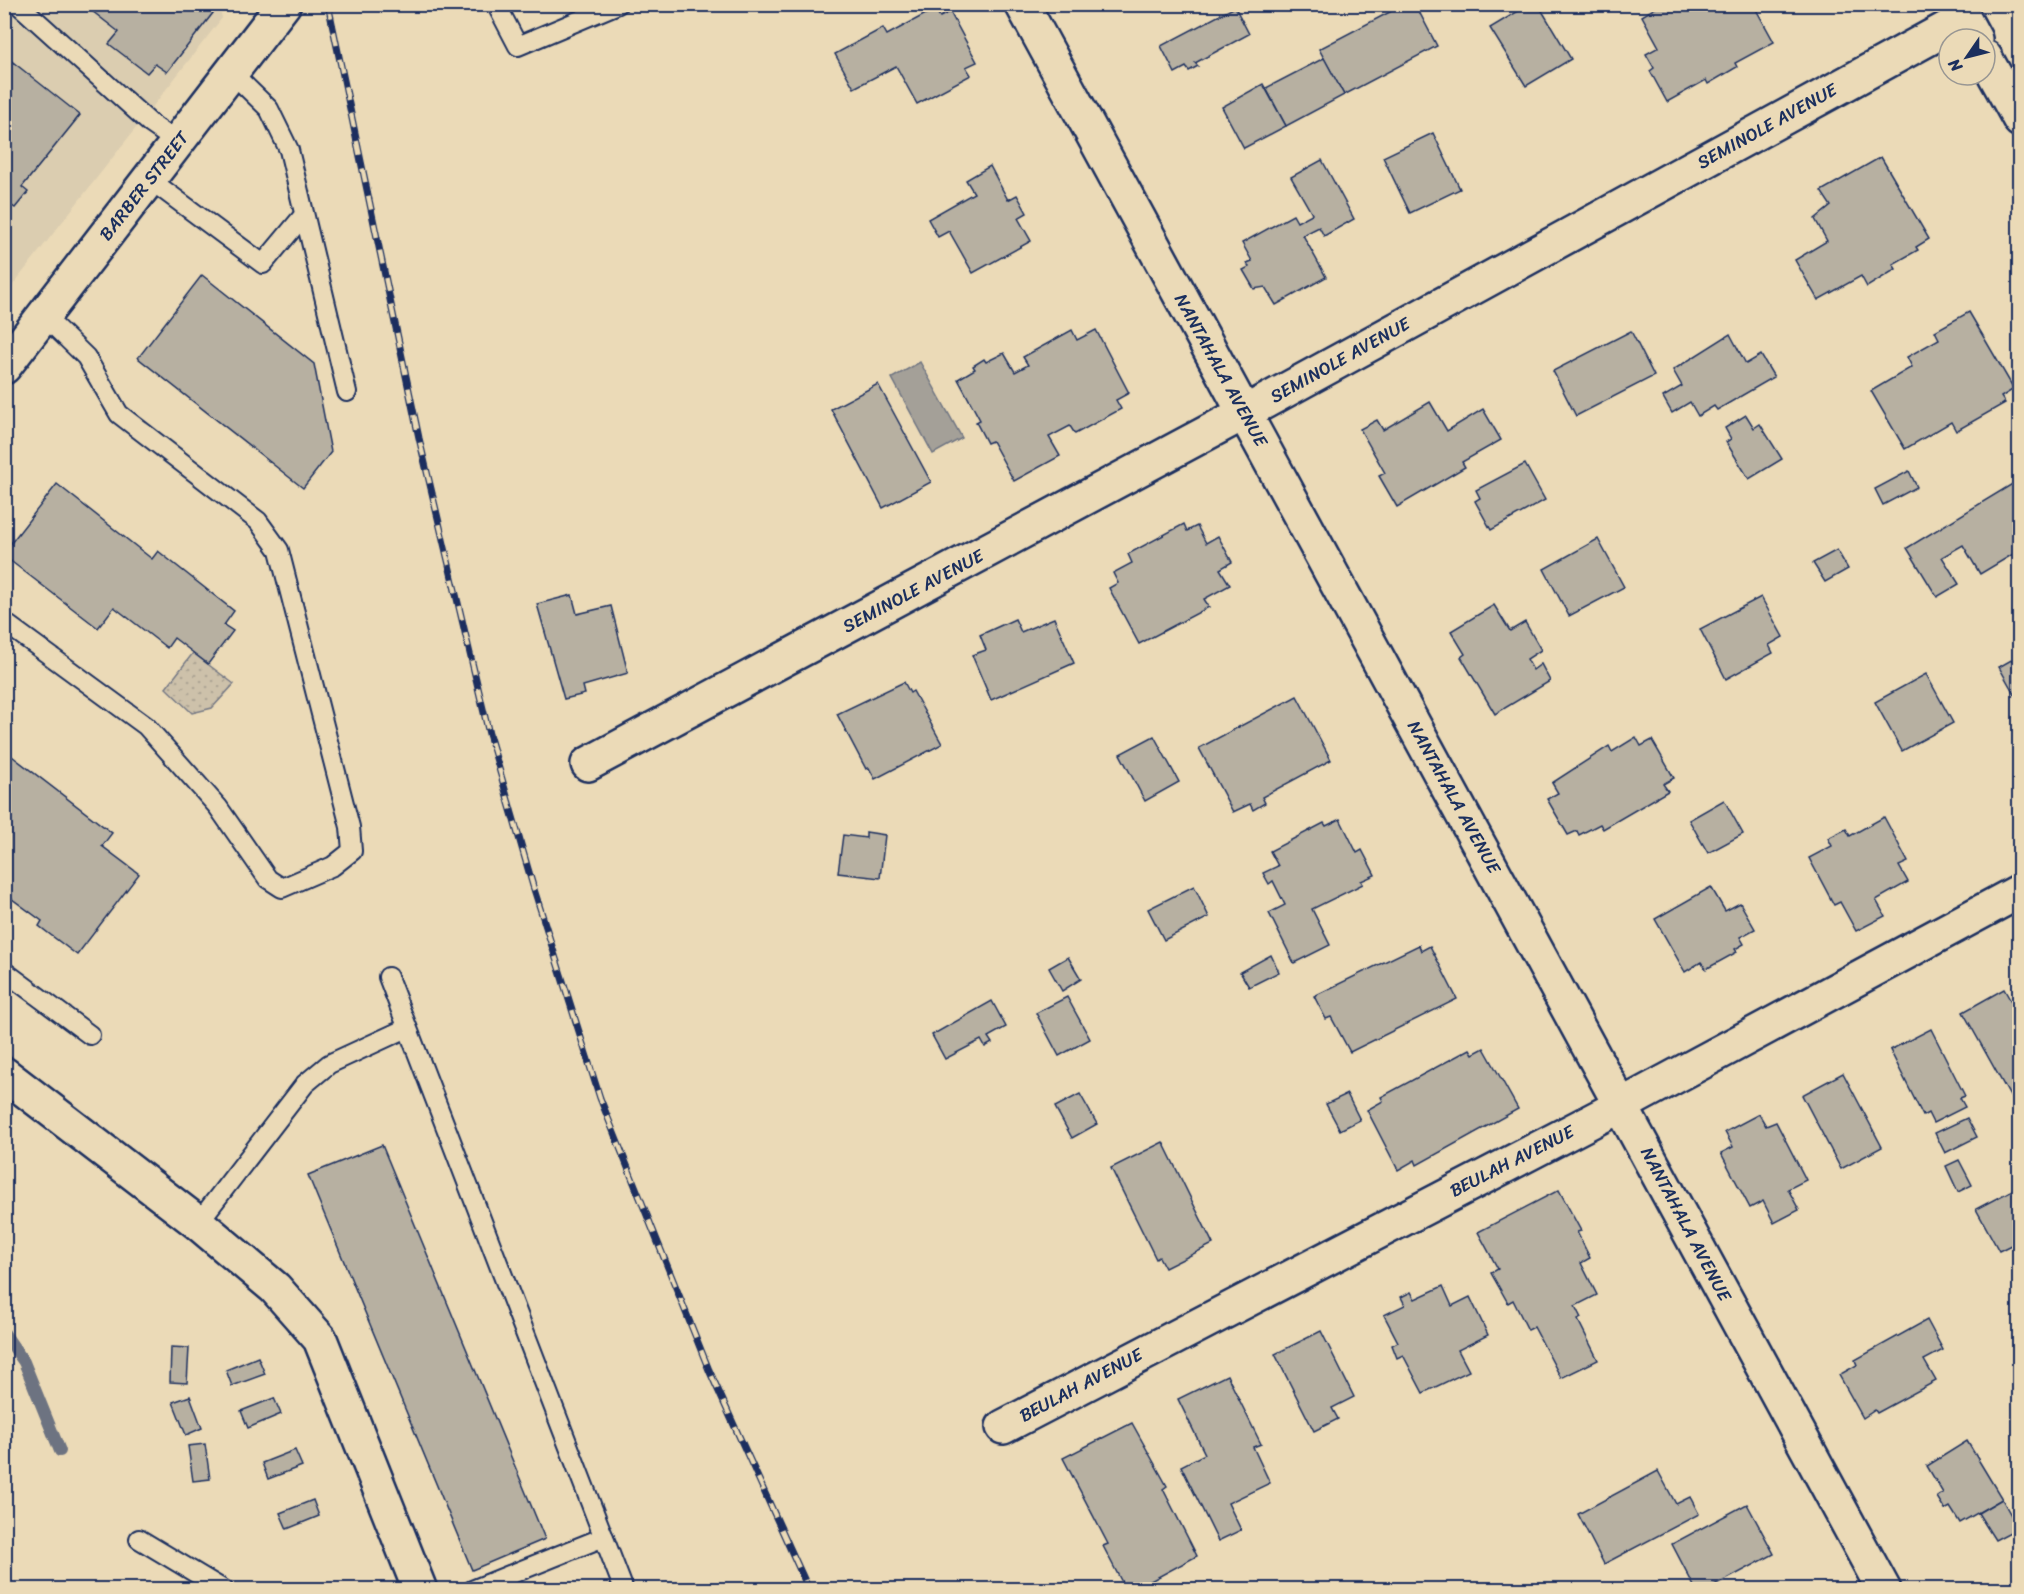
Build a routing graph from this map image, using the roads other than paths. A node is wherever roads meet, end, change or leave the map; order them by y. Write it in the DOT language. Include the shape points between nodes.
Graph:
graph roads {
  1 [pos="18,4"];
  2 [pos="496,4"];
  3 [pos="618,4"];
  4 [pos="1022,4"];
  5 [pos="273,11"];
  6 [pos="1965,21"];
  7 [pos="231,72"];
  8 [pos="1997,79"];
  9 [pos="2019,120"];
  10 [pos="177,142"];
  11 [pos="149,179"];
  12 [pos="303,216"];
  13 [pos="44,316"];
  14 [pos="7,357"];
  15 [pos="347,392"];
  16 [pos="1244,413"];
  17 [pos="4,622"];
  18 [pos="588,764"];
  19 [pos="2019,891"];
  20 [pos="4,971"];
  21 [pos="388,977"];
  22 [pos="407,1028"];
  23 [pos="90,1035"];
  24 [pos="4,1074"];
  25 [pos="1622,1104"];
  26 [pos="198,1223"];
  27 [pos="1003,1427"];
  28 [pos="604,1537"];
  29 [pos="139,1539"];
  30 [pos="224,1590"];
  31 [pos="420,1590"];
  32 [pos="472,1590"];
  33 [pos="624,1590"];
  34 [pos="1884,1590"];
  1 -- 10 [label="lane" via="151,124"];
  2 -- 3 [label="lane" via="518,46"];
  4 -- 16 [label="street, NANTAHALA AVENUE"];
  5 -- 7 [label="street, BARBER STREET"];
  6 -- 16 [label="street, SEMINOLE AVENUE"];
  7 -- 10 [label="street, BARBER STREET"];
  7 -- 12 [label="lane" via="269,109 289,150"];
  8 -- 9 [label="street"];
  10 -- 11 [label="street, BARBER STREET"];
  11 -- 12 [label="lane" via="263,264"];
  11 -- 13 [label="street, BARBER STREET"];
  12 -- 15 [label="lane"];
  13 -- 14 [label="street, BARBER STREET"];
  13 -- 17 [label="lane" via="86,357 118,414 258,521 279,550 350,828 352,851 333,866 282,888 268,879 218,807 146,726"];
  16 -- 18 [label="street, SEMINOLE AVENUE"];
  16 -- 25 [label="street, NANTAHALA AVENUE"];
  19 -- 25 [label="street, BEULAH AVENUE"];
  20 -- 23 [label="lane"];
  21 -- 22 [label="lane"];
  22 -- 26 [label="lane" via="329,1064 305,1084"];
  22 -- 28 [label="lane"];
  24 -- 26 [label="street"];
  25 -- 27 [label="street, BEULAH AVENUE"];
  25 -- 34 [label="street, NANTAHALA AVENUE"];
  26 -- 31 [label="street" via="275,1288 320,1339"];
  28 -- 32 [label="lane"];
  28 -- 33 [label="lane"];
  29 -- 30 [label="lane"];
}
